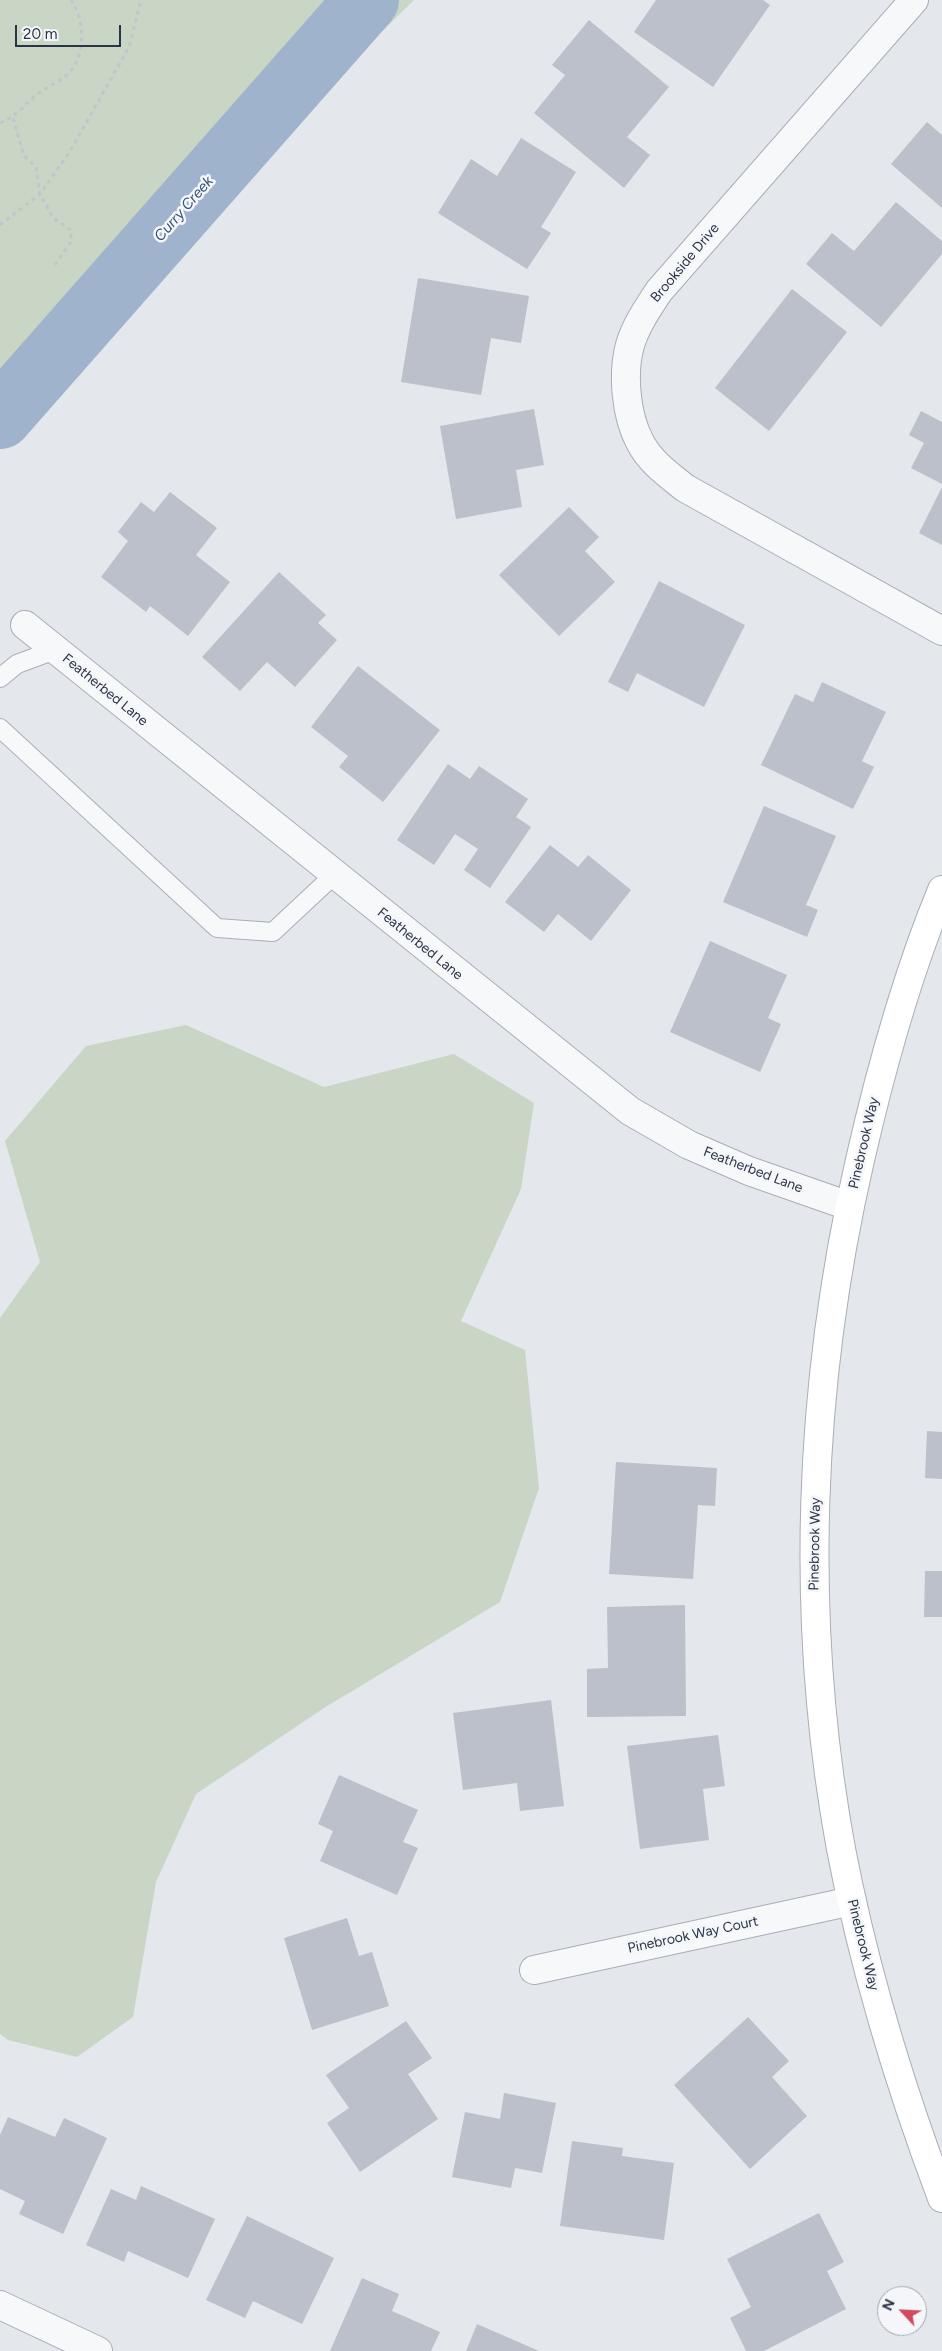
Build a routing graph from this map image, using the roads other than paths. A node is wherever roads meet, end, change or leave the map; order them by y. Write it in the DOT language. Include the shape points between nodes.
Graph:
graph roads {
  1 [pos="914,0"];
  2 [pos="25,625"];
  3 [pos="942,631"];
  4 [pos="55,650"];
  5 [pos="0,678"];
  6 [pos="0,728"];
  7 [pos="334,875"];
  8 [pos="942,890"];
  9 [pos="849,1206"];
  10 [pos="852,1901"];
  11 [pos="534,1970"];
  12 [pos="942,2198"];
  13 [pos="0,2305"];
  14 [pos="98,2351"];
  1 -- 3 [label="street, Brookside Drive" via="659,291 642,316 630,345 626,378 630,412 640,442 658,466 685,488"];
  2 -- 4 [label="street, Featherbed Lane"];
  4 -- 5 [label="lane" via="17,664"];
  4 -- 7 [label="street, Featherbed Lane"];
  6 -- 7 [label="lane" via="217,928 272,932"];
  7 -- 9 [label="street, Featherbed Lane" via="630,1111 689,1145 749,1171"];
  8 -- 9 [label="street, Pinebrook Way" via="901,1003 874,1097"];
  9 -- 10 [label="street, Pinebrook Way" via="836,1274 818,1424 815,1596 829,1770"];
  10 -- 11 [label="street, Pinebrook Way Court"];
  10 -- 12 [label="street, Pinebrook Way" via="892,2053"];
  13 -- 14 [label="street"];
}
